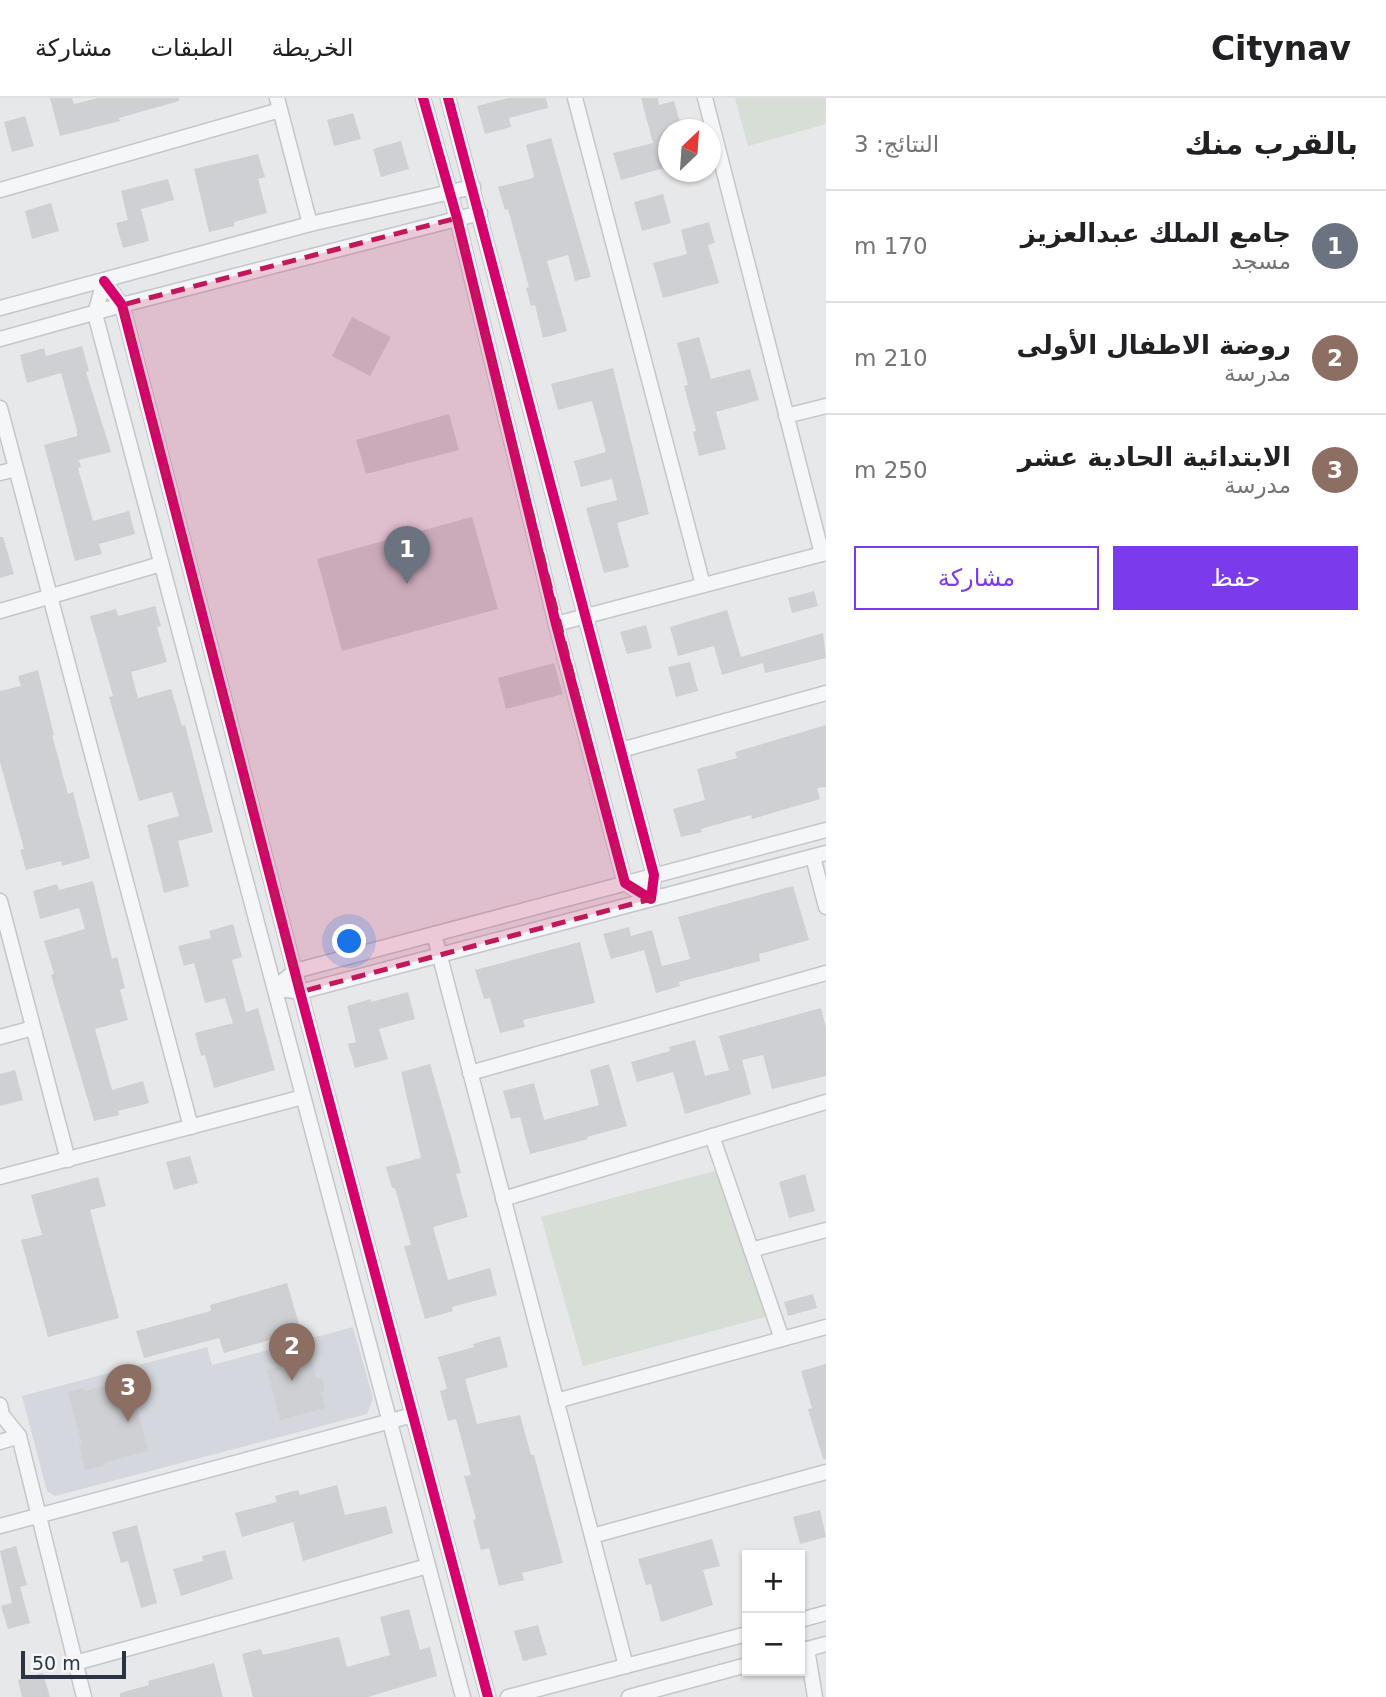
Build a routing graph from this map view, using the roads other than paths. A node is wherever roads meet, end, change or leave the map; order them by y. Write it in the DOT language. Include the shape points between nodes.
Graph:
graph roads {
  1 [pos="423,98"];
  2 [pos="448,98"];
  3 [pos="575,98"];
  4 [pos="705,98"];
  5 [pos="279,104"];
  6 [pos="473,187"];
  7 [pos="0,190"];
  8 [pos="451,193"];
  9 [pos="480,213"];
  10 [pos="457,218"];
  11 [pos="310,224"];
  12 [pos="104,281"];
  13 [pos="122,304"];
  14 [pos="0,308"];
  15 [pos="95,314"];
  16 [pos="0,339"];
  17 [pos="826,406"];
  18 [pos="0,408"];
  19 [pos="786,416"];
  20 [pos="16,469"];
  21 [pos="0,473"];
  22 [pos="824,553"];
  23 [pos="162,564"];
  24 [pos="703,585"];
  25 [pos="50,597"];
  26 [pos="0,611"];
  27 [pos="585,617"];
  28 [pos="556,624"];
  29 [pos="826,693"];
  30 [pos="621,750"];
  31 [pos="826,830"];
  32 [pos="819,855"];
  33 [pos="654,875"];
  34 [pos="625,883"];
  35 [pos="651,899"];
  36 [pos="0,901"];
  37 [pos="826,907"];
  38 [pos="434,934"];
  39 [pos="439,955"];
  40 [pos="295,971"];
  41 [pos="826,974"];
  42 [pos="275,988"];
  43 [pos="300,992"];
  44 [pos="33,1028"];
  45 [pos="0,1037"];
  46 [pos="470,1073"];
  47 [pos="303,1097"];
  48 [pos="826,1102"];
  49 [pos="191,1127"];
  50 [pos="712,1136"];
  51 [pos="68,1160"];
  52 [pos="0,1177"];
  53 [pos="503,1199"];
  54 [pos="826,1230"];
  55 [pos="751,1250"];
  56 [pos="826,1327"];
  57 [pos="782,1339"];
  58 [pos="556,1401"];
  59 [pos="0,1405"];
  60 [pos="413,1415"];
  61 [pos="389,1421"];
  62 [pos="19,1436"];
  63 [pos="0,1442"];
  64 [pos="826,1472"];
  65 [pos="39,1516"];
  66 [pos="0,1526"];
  67 [pos="592,1536"];
  68 [pos="428,1566"];
  69 [pos="826,1613"];
  70 [pos="805,1619"];
  71 [pos="742,1635"];
  72 [pos="826,1644"];
  73 [pos="805,1649"];
  74 [pos="805,1658"];
  75 [pos="75,1663"];
  76 [pos="626,1666"];
  77 [pos="742,1666"];
  78 [pos="84,1697"];
  79 [pos="463,1697"];
  80 [pos="488,1697"];
  81 [pos="508,1697"];
  82 [pos="629,1697"];
  83 [pos="815,1697"];
  1 -- 8 [label="street"];
  2 -- 6 [label="street"];
  3 -- 24 [label="street"];
  4 -- 19 [label="street"];
  5 -- 7 [label="street"];
  5 -- 11 [label="street"];
  6 -- 8 [label="street"];
  6 -- 9 [label="street"];
  8 -- 10 [label="street"];
  8 -- 11 [label="street"];
  9 -- 10 [label="street"];
  9 -- 27 [label="street"];
  10 -- 13 [label="street"];
  10 -- 28 [label="street"];
  11 -- 12 [label="street"];
  12 -- 13 [label="street"];
  12 -- 14 [label="street"];
  12 -- 15 [label="street"];
  13 -- 15 [label="street"];
  13 -- 40 [label="street"];
  15 -- 16 [label="street"];
  15 -- 23 [label="street"];
  17 -- 19 [label="street"];
  18 -- 20 [label="street"];
  19 -- 22 [label="street"];
  20 -- 21 [label="street"];
  20 -- 25 [label="street"];
  22 -- 24 [label="street"];
  23 -- 25 [label="street"];
  23 -- 42 [label="street"];
  24 -- 27 [label="street"];
  25 -- 26 [label="street"];
  25 -- 49 [label="street"];
  27 -- 28 [label="street"];
  27 -- 30 [label="street"];
  28 -- 34 [label="street"];
  29 -- 30 [label="street"];
  30 -- 33 [label="street"];
  31 -- 33 [label="street"];
  32 -- 35 [label="street"];
  32 -- 37 [label="street"];
  33 -- 34 [label="street"];
  33 -- 35 [label="street"];
  34 -- 35 [label="street"];
  34 -- 38 [label="street"];
  35 -- 39 [label="street"];
  36 -- 44 [label="street"];
  38 -- 39 [label="street"];
  38 -- 40 [label="street"];
  39 -- 43 [label="street"];
  39 -- 46 [label="street"];
  40 -- 42 [label="street"];
  40 -- 43 [label="street"];
  41 -- 46 [label="street"];
  42 -- 43 [label="street"];
  42 -- 47 [label="street"];
  43 -- 60 [label="street"];
  44 -- 45 [label="street"];
  44 -- 51 [label="street"];
  46 -- 53 [label="street"];
  47 -- 49 [label="street"];
  47 -- 61 [label="street"];
  48 -- 50 [label="street"];
  49 -- 51 [label="street"];
  50 -- 53 [label="street"];
  50 -- 55 [label="street"];
  51 -- 52 [label="street"];
  53 -- 58 [label="street"];
  54 -- 55 [label="street"];
  55 -- 57 [label="street"];
  56 -- 57 [label="street"];
  57 -- 58 [label="street"];
  58 -- 67 [label="street"];
  59 -- 62 [label="street" via="2,1415"];
  60 -- 61 [label="street"];
  60 -- 80 [label="street"];
  61 -- 65 [label="street"];
  61 -- 68 [label="street"];
  62 -- 63 [label="street"];
  62 -- 65 [label="street"];
  64 -- 67 [label="street"];
  65 -- 66 [label="street"];
  65 -- 75 [label="street"];
  67 -- 76 [label="street"];
  68 -- 75 [label="street"];
  68 -- 79 [label="street"];
  69 -- 70 [label="street"];
  71 -- 76 [label="street"];
  72 -- 73 [label="street"];
  74 -- 83 [label="street"];
  75 -- 78 [label="street"];
  76 -- 81 [label="street"];
  77 -- 82 [label="street"];
}
